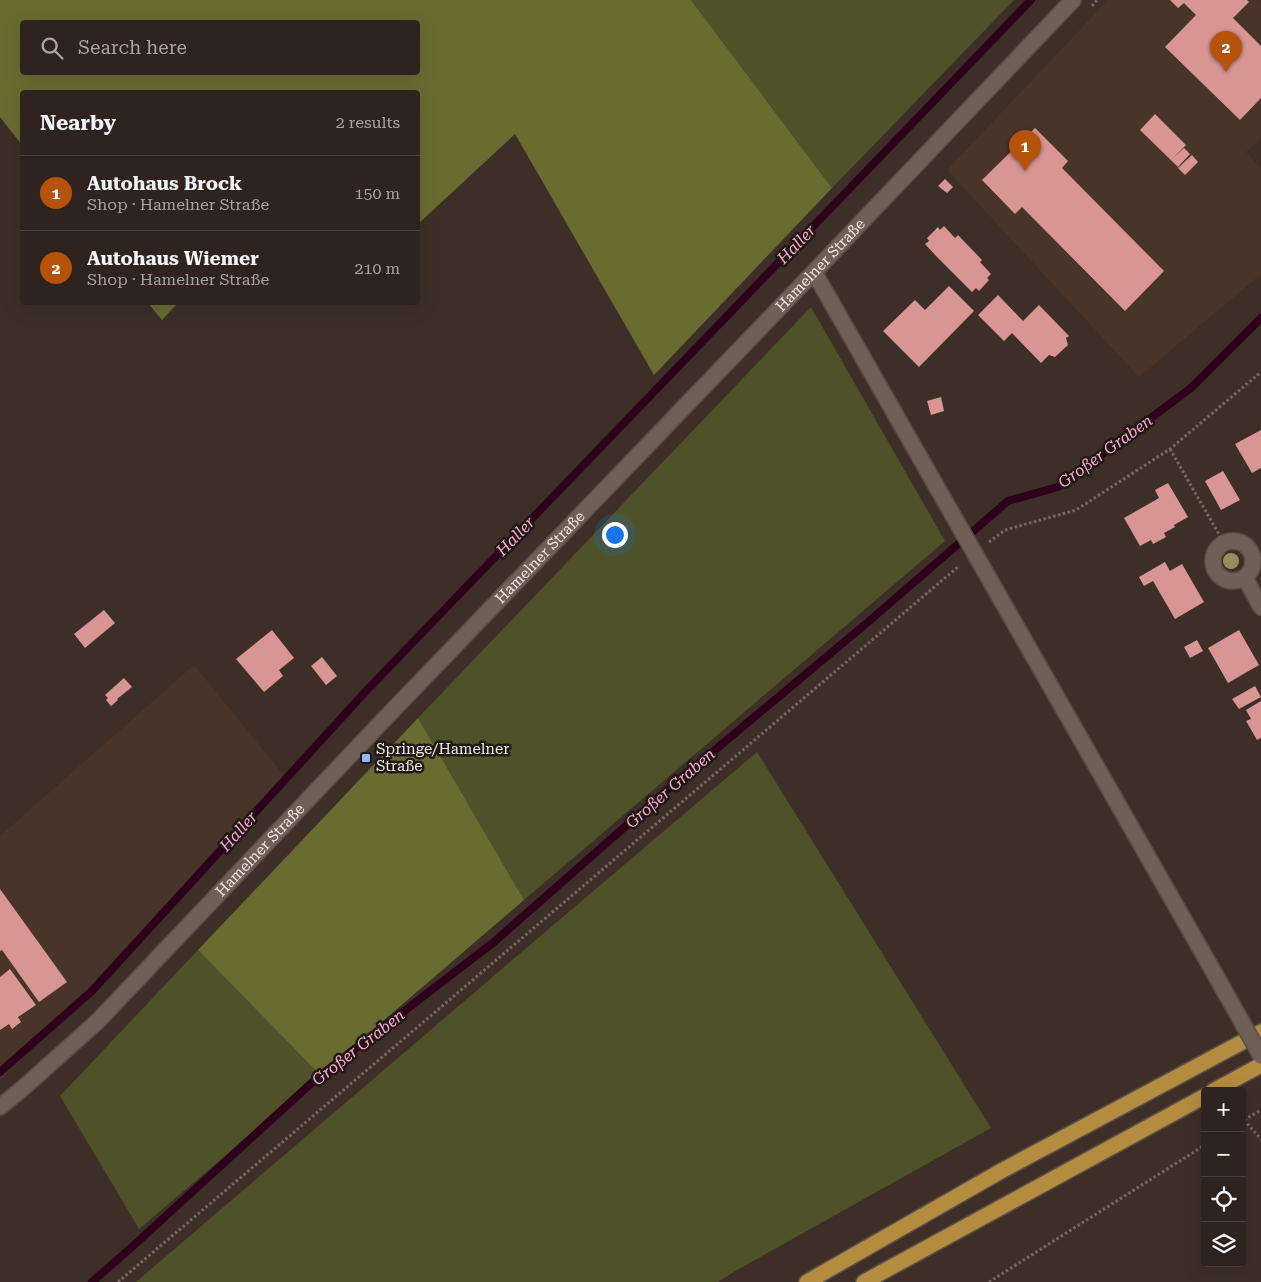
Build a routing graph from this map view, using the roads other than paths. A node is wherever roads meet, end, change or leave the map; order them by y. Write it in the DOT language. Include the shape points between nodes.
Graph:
graph roads {
  1 [pos="1073,0"];
  2 [pos="814,272"];
  3 [pos="1245,578"];
  4 [pos="1261,607"];
  5 [pos="1261,1032"];
  6 [pos="1261,1056"];
  7 [pos="1261,1065"];
  8 [pos="1220,1087"];
  9 [pos="1201,1098"];
  10 [pos="0,1106"];
  11 [pos="807,1282"];
  12 [pos="864,1282"];
  1 -- 2 [label="street, Hamelner Straße"];
  2 -- 6 [label="street, bridge"];
  2 -- 10 [label="street, Hamelner Straße" via="98,1021"];
  3 -- 3 [label="street" via="1229,581 1215,571 1214,554 1224,543 1235,541 1249,548 1254,564"];
  3 -- 4 [label="street"];
  5 -- 11 [label="highway" via="1003,1170"];
  7 -- 8 [label="highway"];
  9 -- 12 [label="highway"];
}
